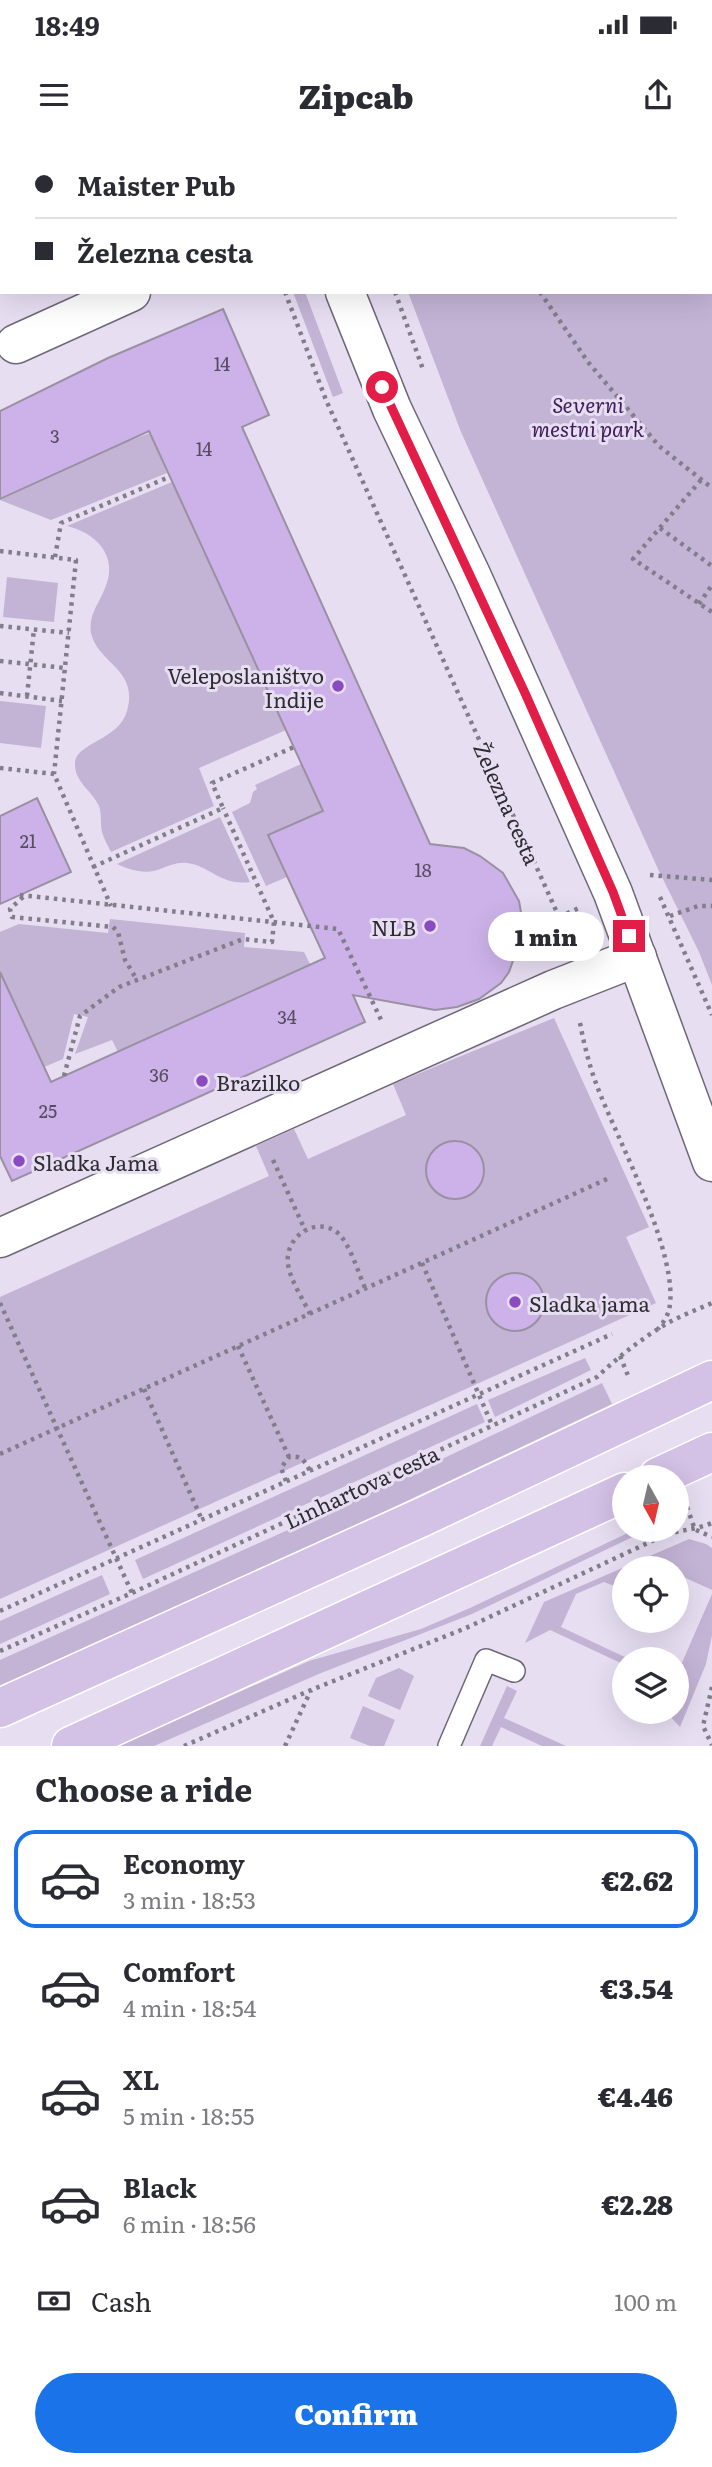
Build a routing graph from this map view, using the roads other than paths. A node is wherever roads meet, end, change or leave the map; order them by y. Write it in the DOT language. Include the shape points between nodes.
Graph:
graph roads {
  1 [pos="127,294"];
  2 [pos="346,294"];
  3 [pos="8,348"];
  4 [pos="637,957"];
  5 [pos="712,1162"];
  6 [pos="0,1238"];
  7 [pos="712,1380"];
  8 [pos="712,1452"];
  9 [pos="684,1465"];
  10 [pos="612,1498"];
  11 [pos="514,1671"];
  12 [pos="0,1708"];
  13 [pos="71,1746"];
  14 [pos="449,1746"];
  1 -- 3 [label="street"];
  2 -- 4 [label="street" via="392,409 613,892"];
  4 -- 5 [label="street"];
  4 -- 6 [label="street"];
  7 -- 12 [label="main road"];
  8 -- 9 [label="main road"];
  10 -- 13 [label="main road"];
  11 -- 14 [label="lane" via="486,1660"];
}
